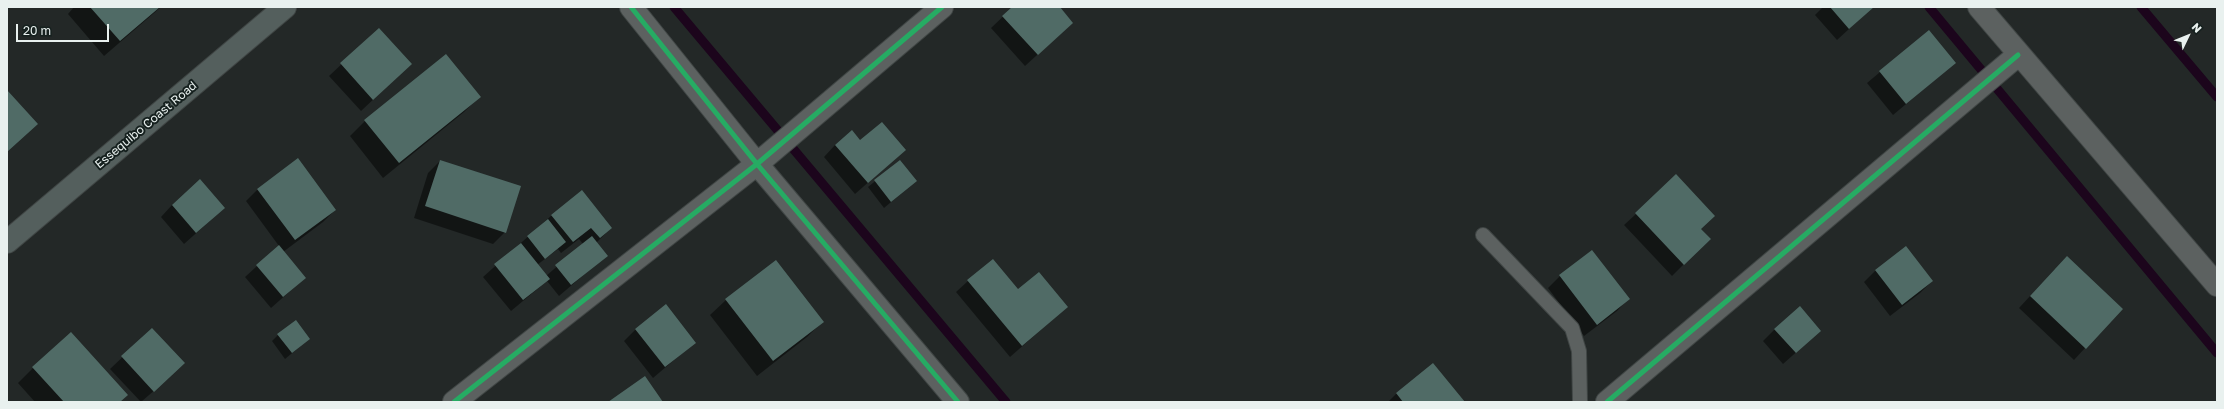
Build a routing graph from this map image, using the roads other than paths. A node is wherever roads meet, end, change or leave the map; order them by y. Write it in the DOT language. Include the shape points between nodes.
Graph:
graph roads {
  1 [pos="285,7"];
  2 [pos="631,7"];
  3 [pos="942,7"];
  4 [pos="1979,7"];
  5 [pos="2017,56"];
  6 [pos="757,164"];
  7 [pos="1483,234"];
  8 [pos="7,242"];
  9 [pos="2217,285"];
  10 [pos="454,402"];
  11 [pos="958,402"];
  12 [pos="1580,402"];
  13 [pos="1607,402"];
  1 -- 8 [label="main road, Essequibo Coast Road"];
  2 -- 6 [label="street"];
  3 -- 6 [label="street"];
  4 -- 5 [label="street"];
  5 -- 9 [label="street"];
  5 -- 13 [label="street"];
  6 -- 10 [label="street"];
  6 -- 11 [label="street"];
  7 -- 12 [label="lane" via="1572,328 1579,351"];
}
